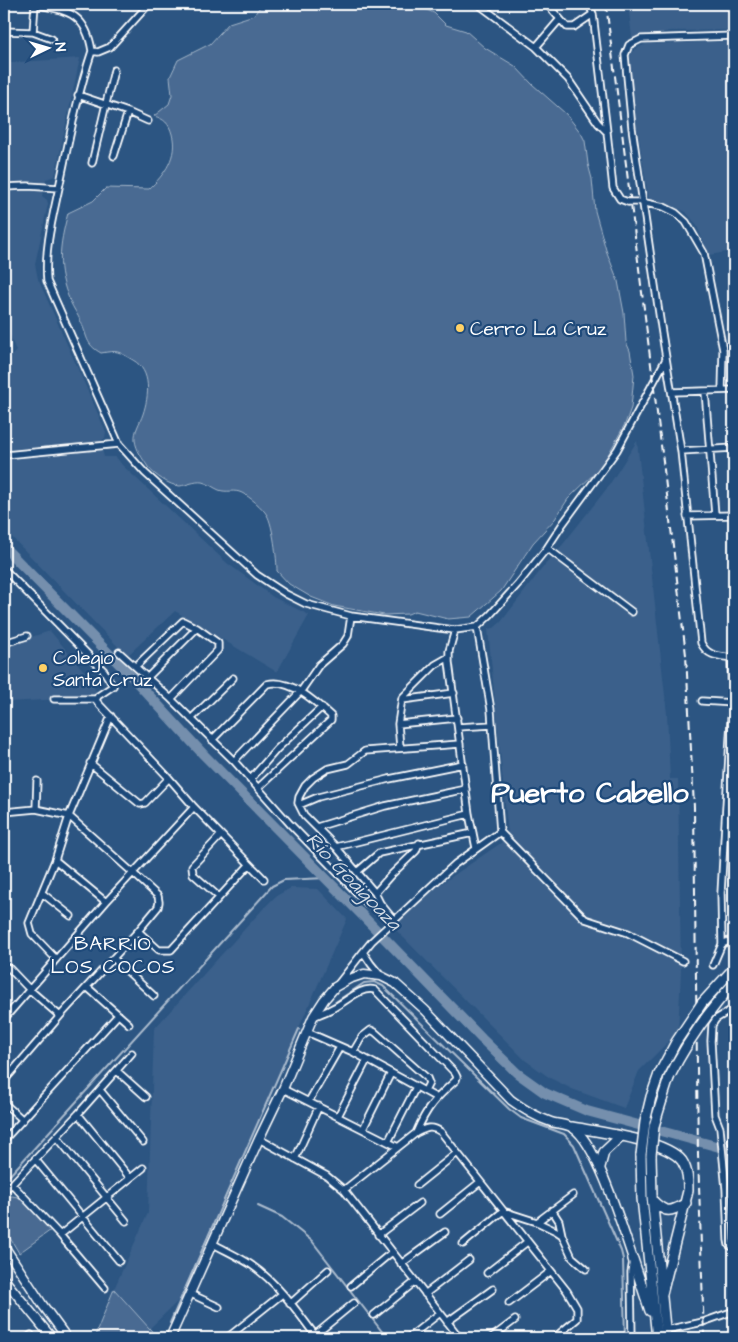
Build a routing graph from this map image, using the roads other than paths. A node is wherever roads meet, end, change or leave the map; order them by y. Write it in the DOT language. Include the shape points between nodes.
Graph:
graph roads {
  1 [pos="149,4"];
  2 [pos="478,4"];
  3 [pos="547,4"];
  4 [pos="590,4"];
  5 [pos="593,14"];
  6 [pos="560,19"];
  7 [pos="4,31"];
  8 [pos="33,32"];
  9 [pos="734,36"];
  10 [pos="52,39"];
  11 [pos="536,47"];
  12 [pos="92,51"];
  13 [pos="114,70"];
  14 [pos="78,96"];
  15 [pos="105,104"];
  16 [pos="128,112"];
  17 [pos="148,121"];
  18 [pos="607,132"];
  19 [pos="114,156"];
  20 [pos="92,163"];
  21 [pos="4,187"];
  22 [pos="59,188"];
  23 [pos="640,202"];
  24 [pos="666,359"];
  25 [pos="722,390"];
  26 [pos="734,390"];
  27 [pos="705,391"];
  28 [pos="672,392"];
  29 [pos="118,444"];
  30 [pos="734,448"];
  31 [pos="710,449"];
  32 [pos="681,451"];
  33 [pos="5,455"];
  34 [pos="715,515"];
  35 [pos="734,515"];
  36 [pos="687,516"];
  37 [pos="547,548"];
  38 [pos="4,569"];
  39 [pos="632,612"];
  40 [pos="351,616"];
  41 [pos="477,627"];
  42 [pos="197,628"];
  43 [pos="454,630"];
  44 [pos="27,636"];
  45 [pos="4,644"];
  46 [pos="119,652"];
  47 [pos="449,658"];
  48 [pos="733,658"];
  49 [pos="136,666"];
  50 [pos="148,677"];
  51 [pos="234,678"];
  52 [pos="301,691"];
  53 [pos="454,693"];
  54 [pos="54,699"];
  55 [pos="96,699"];
  56 [pos="171,699"];
  57 [pos="402,700"];
  58 [pos="702,701"];
  59 [pos="733,703"];
  60 [pos="322,707"];
  61 [pos="111,716"];
  62 [pos="457,718"];
  63 [pos="191,719"];
  64 [pos="398,724"];
  65 [pos="492,725"];
  66 [pos="458,727"];
  67 [pos="212,740"];
  68 [pos="460,744"];
  69 [pos="400,747"];
  70 [pos="731,756"];
  71 [pos="234,761"];
  72 [pos="90,763"];
  73 [pos="463,764"];
  74 [pos="169,778"];
  75 [pos="250,780"];
  76 [pos="37,781"];
  77 [pos="258,788"];
  78 [pos="466,789"];
  79 [pos="299,805"];
  80 [pos="194,808"];
  81 [pos="36,810"];
  82 [pos="4,812"];
  83 [pos="469,814"];
  84 [pos="69,816"];
  85 [pos="316,827"];
  86 [pos="500,832"];
  87 [pos="473,833"];
  88 [pos="221,836"];
  89 [pos="419,843"];
  90 [pos="336,847"];
  91 [pos="476,848"];
  92 [pos="55,860"];
  93 [pos="249,865"];
  94 [pos="357,872"];
  95 [pos="133,873"];
  96 [pos="264,879"];
  97 [pos="42,892"];
  98 [pos="375,893"];
  99 [pos="219,897"];
  100 [pos="106,902"];
  101 [pos="380,903"];
  102 [pos="70,916"];
  103 [pos="393,919"];
  104 [pos="138,931"];
  105 [pos="734,939"];
  106 [pos="722,944"];
  107 [pos="363,952"];
  108 [pos="113,958"];
  109 [pos="56,959"];
  110 [pos="683,961"];
  111 [pos="713,965"];
  112 [pos="4,967"];
  113 [pos="734,968"];
  114 [pos="381,976"];
  115 [pos="734,983"];
  116 [pos="87,987"];
  117 [pos="335,987"];
  118 [pos="30,990"];
  119 [pos="154,996"];
  120 [pos="734,1008"];
  121 [pos="118,1015"];
  122 [pos="60,1016"];
  123 [pos="313,1017"];
  124 [pos="4,1019"];
  125 [pos="128,1024"];
  126 [pos="307,1032"];
  127 [pos="340,1047"];
  128 [pos="353,1052"];
  129 [pos="132,1053"];
  130 [pos="366,1060"];
  131 [pos="117,1071"];
  132 [pos="391,1073"];
  133 [pos="4,1081"];
  134 [pos="416,1087"];
  135 [pos="283,1089"];
  136 [pos="100,1090"];
  137 [pos="425,1091"];
  138 [pos="146,1097"];
  139 [pos="437,1098"];
  140 [pos="309,1101"];
  141 [pos="4,1103"];
  142 [pos="319,1106"];
  143 [pos="78,1114"];
  144 [pos="338,1116"];
  145 [pos="24,1120"];
  146 [pos="572,1127"];
  147 [pos="363,1129"];
  148 [pos="416,1133"];
  149 [pos="57,1136"];
  150 [pos="621,1136"];
  151 [pos="259,1139"];
  152 [pos="4,1140"];
  153 [pos="143,1142"];
  154 [pos="388,1142"];
  155 [pos="398,1148"];
  156 [pos="458,1153"];
  157 [pos="35,1159"];
  158 [pos="295,1159"];
  159 [pos="600,1167"];
  160 [pos="143,1168"];
  161 [pos="130,1178"];
  162 [pos="480,1182"];
  163 [pos="12,1184"];
  164 [pos="417,1185"];
  165 [pos="4,1190"];
  166 [pos="344,1190"];
  167 [pos="573,1195"];
  168 [pos="106,1196"];
  169 [pos="653,1201"];
  170 [pos="420,1203"];
  171 [pos="686,1203"];
  172 [pos="552,1210"];
  173 [pos="503,1211"];
  174 [pos="440,1214"];
  175 [pos="83,1215"];
  176 [pos="126,1222"];
  177 [pos="536,1222"];
  178 [pos="445,1232"];
  179 [pos="378,1234"];
  180 [pos="60,1235"];
  181 [pos="562,1235"];
  182 [pos="527,1242"];
  183 [pos="212,1243"];
  184 [pos="463,1244"];
  185 [pos="4,1246"];
  186 [pos="734,1248"];
  187 [pos="647,1250"];
  188 [pos="392,1252"];
  189 [pos="633,1259"];
  190 [pos="469,1260"];
  191 [pos="119,1261"];
  192 [pos="401,1264"];
  193 [pos="586,1269"];
  194 [pos="328,1270"];
  195 [pos="551,1272"];
  196 [pos="487,1273"];
  197 [pos="4,1279"];
  198 [pos="416,1282"];
  199 [pos="351,1286"];
  200 [pos="105,1288"];
  201 [pos="493,1289"];
  202 [pos="191,1294"];
  203 [pos="282,1294"];
  204 [pos="425,1294"];
  205 [pos="662,1294"];
  206 [pos="354,1303"];
  207 [pos="509,1303"];
  208 [pos="290,1304"];
  209 [pos="220,1307"];
  210 [pos="734,1311"];
  211 [pos="440,1313"];
  212 [pos="374,1315"];
  213 [pos="515,1320"];
  214 [pos="447,1322"];
  215 [pos="666,1334"];
  216 [pos="656,1335"];
  217 [pos="316,1337"];
  218 [pos="52,1338"];
  219 [pos="67,1338"];
  220 [pos="170,1338"];
  221 [pos="227,1338"];
  222 [pos="408,1338"];
  223 [pos="460,1338"];
  224 [pos="491,1338"];
  225 [pos="554,1338"];
  226 [pos="632,1338"];
  1 -- 12 [label="street" via="110,47"];
  2 -- 11 [label="street"];
  3 -- 6 [label="street"];
  4 -- 5 [label="street"];
  5 -- 6 [label="street" via="570,28"];
  5 -- 18 [label="street"];
  6 -- 11 [label="street"];
  7 -- 8 [label="street"];
  8 -- 10 [label="street"];
  8 -- 12 [label="street" via="35,4 62,10 83,23"];
  9 -- 23 [label="street" via="641,39 626,49"];
  11 -- 18 [label="street" via="568,79"];
  12 -- 14 [label="street"];
  13 -- 15 [label="street"];
  14 -- 15 [label="street"];
  14 -- 22 [label="street"];
  15 -- 16 [label="street"];
  15 -- 20 [label="street"];
  16 -- 17 [label="street"];
  16 -- 19 [label="street"];
  18 -- 23 [label="street, bridge" via="613,188 620,199"];
  21 -- 22 [label="street"];
  22 -- 29 [label="street" via="48,234 47,281"];
  23 -- 24 [label="street"];
  23 -- 25 [label="street" via="676,213 686,222 704,253 723,350"];
  24 -- 28 [label="street"];
  24 -- 37 [label="street" via="617,450"];
  25 -- 26 [label="street"];
  25 -- 27 [label="street"];
  27 -- 28 [label="street"];
  27 -- 31 [label="street"];
  28 -- 32 [label="street"];
  29 -- 33 [label="street"];
  29 -- 40 [label="street" via="145,473 257,575 306,604"];
  30 -- 31 [label="street"];
  31 -- 32 [label="street"];
  31 -- 34 [label="street"];
  32 -- 36 [label="street"];
  34 -- 35 [label="street"];
  34 -- 36 [label="street"];
  36 -- 48 [label="street" via="700,643 711,654"];
  37 -- 39 [label="street"];
  37 -- 41 [label="street"];
  38 -- 55 [label="street" via="104,671 112,686"];
  40 -- 43 [label="street"];
  40 -- 52 [label="street" via="348,636 343,644 320,665"];
  41 -- 43 [label="street"];
  41 -- 65 [label="street"];
  42 -- 49 [label="street" via="180,622"];
  42 -- 50 [label="street"];
  42 -- 56 [label="street" via="218,643 218,650"];
  43 -- 47 [label="street"];
  44 -- 45 [label="street"];
  46 -- 49 [label="street"];
  47 -- 53 [label="street"];
  47 -- 57 [label="street" via="434,665"];
  48 -- 59 [label="street"];
  49 -- 50 [label="street"];
  50 -- 56 [label="street"];
  51 -- 63 [label="street"];
  52 -- 60 [label="street"];
  52 -- 67 [label="street" via="278,683 267,684"];
  52 -- 71 [label="street"];
  53 -- 57 [label="street"];
  53 -- 62 [label="street"];
  54 -- 55 [label="street"];
  55 -- 61 [label="street"];
  56 -- 63 [label="street"];
  57 -- 64 [label="street"];
  58 -- 59 [label="street"];
  59 -- 70 [label="street"];
  60 -- 75 [label="street" via="277,749"];
  60 -- 77 [label="street" via="331,720"];
  61 -- 72 [label="street"];
  61 -- 74 [label="street"];
  62 -- 64 [label="street"];
  62 -- 66 [label="street"];
  63 -- 67 [label="street"];
  64 -- 69 [label="street"];
  65 -- 66 [label="street"];
  65 -- 86 [label="street"];
  66 -- 68 [label="street"];
  67 -- 71 [label="street"];
  68 -- 69 [label="street"];
  68 -- 73 [label="street"];
  69 -- 79 [label="street" via="365,751 348,764 327,769 305,786 298,797"];
  70 -- 106 [label="street" via="720,893"];
  71 -- 75 [label="street"];
  72 -- 74 [label="street" via="140,804 145,803"];
  72 -- 84 [label="street"];
  73 -- 78 [label="street"];
  73 -- 79 [label="street" via="389,779"];
  74 -- 80 [label="street"];
  75 -- 77 [label="street"];
  76 -- 81 [label="street"];
  77 -- 101 [label="street" via="366,903"];
  78 -- 83 [label="street"];
  78 -- 85 [label="street" via="385,806"];
  79 -- 85 [label="street"];
  80 -- 88 [label="street"];
  80 -- 95 [label="street"];
  81 -- 82 [label="street"];
  81 -- 84 [label="street"];
  83 -- 87 [label="street"];
  83 -- 90 [label="street"];
  84 -- 92 [label="street"];
  84 -- 95 [label="street"];
  85 -- 90 [label="street"];
  86 -- 91 [label="street"];
  86 -- 110 [label="street" via="585,919 628,933"];
  87 -- 89 [label="street"];
  87 -- 91 [label="street"];
  88 -- 93 [label="street"];
  88 -- 99 [label="street" via="191,870"];
  89 -- 94 [label="street" via="379,853"];
  89 -- 98 [label="street" via="416,851"];
  90 -- 94 [label="street"];
  91 -- 103 [label="street"];
  92 -- 97 [label="street"];
  92 -- 100 [label="street"];
  93 -- 96 [label="street"];
  93 -- 99 [label="street"];
  94 -- 98 [label="street"];
  95 -- 100 [label="street"];
  95 -- 104 [label="street" via="158,896 159,902"];
  97 -- 102 [label="street"];
  97 -- 109 [label="street" via="29,929"];
  98 -- 101 [label="street"];
  99 -- 104 [label="street" via="171,950 159,950"];
  100 -- 109 [label="street"];
  101 -- 103 [label="street"];
  103 -- 107 [label="street"];
  104 -- 108 [label="street"];
  105 -- 106 [label="street"];
  106 -- 111 [label="street"];
  107 -- 114 [label="street"];
  107 -- 117 [label="street"];
  108 -- 116 [label="street"];
  108 -- 119 [label="street"];
  109 -- 118 [label="street"];
  112 -- 118 [label="street" via="9,968"];
  113 -- 187 [label="main road, bridge" via="702,1003 659,1074 645,1122 641,1155"];
  114 -- 117 [label="main road" via="364,974"];
  114 -- 146 [label="main road" via="395,983 425,1010 511,1100 536,1116"];
  115 -- 169 [label="main road, bridge" via="683,1049 669,1078 654,1126 651,1155"];
  116 -- 121 [label="street"];
  116 -- 122 [label="street"];
  117 -- 123 [label="main road"];
  118 -- 122 [label="street"];
  118 -- 124 [label="street"];
  120 -- 186 [label="street" via="716,1019 712,1025 711,1041 728,1240"];
  121 -- 125 [label="street"];
  121 -- 145 [label="street"];
  122 -- 133 [label="street"];
  123 -- 126 [label="main road"];
  123 -- 139 [label="street" via="363,990 375,990 457,1076"];
  126 -- 127 [label="street"];
  126 -- 135 [label="main road"];
  127 -- 128 [label="street"];
  127 -- 140 [label="street"];
  128 -- 130 [label="street"];
  128 -- 137 [label="street" via="366,1032 375,1032 427,1078 429,1083"];
  129 -- 131 [label="street"];
  130 -- 132 [label="street"];
  130 -- 144 [label="street"];
  131 -- 136 [label="street"];
  131 -- 138 [label="street"];
  132 -- 134 [label="street"];
  132 -- 147 [label="street"];
  134 -- 137 [label="street"];
  134 -- 154 [label="street"];
  135 -- 140 [label="street"];
  135 -- 151 [label="main road"];
  136 -- 143 [label="street"];
  136 -- 153 [label="street"];
  137 -- 139 [label="street"];
  139 -- 148 [label="street" via="424,1114"];
  140 -- 142 [label="street"];
  141 -- 145 [label="street"];
  142 -- 144 [label="street"];
  142 -- 158 [label="street"];
  143 -- 149 [label="street"];
  143 -- 161 [label="street"];
  144 -- 147 [label="street"];
  145 -- 152 [label="street"];
  146 -- 150 [label="main road"];
  146 -- 159 [label="main road" via="585,1139"];
  147 -- 154 [label="street"];
  148 -- 155 [label="street"];
  148 -- 156 [label="street" via="429,1127 436,1128"];
  149 -- 157 [label="street"];
  149 -- 168 [label="street"];
  150 -- 159 [label="main road" via="604,1152"];
  150 -- 171 [label="main road" via="675,1153 688,1176"];
  151 -- 158 [label="street"];
  151 -- 183 [label="main road"];
  154 -- 155 [label="street"];
  155 -- 166 [label="street"];
  156 -- 162 [label="street"];
  156 -- 164 [label="street"];
  157 -- 163 [label="street"];
  157 -- 175 [label="street"];
  158 -- 166 [label="street"];
  159 -- 189 [label="main road"];
  160 -- 161 [label="street"];
  161 -- 168 [label="street"];
  162 -- 173 [label="street"];
  162 -- 174 [label="street"];
  163 -- 165 [label="street"];
  163 -- 180 [label="street"];
  166 -- 179 [label="street"];
  167 -- 172 [label="street"];
  168 -- 175 [label="street"];
  168 -- 176 [label="street"];
  169 -- 171 [label="main road" via="669,1211"];
  169 -- 205 [label="main road"];
  170 -- 179 [label="street"];
  171 -- 205 [label="main road"];
  172 -- 177 [label="street"];
  172 -- 181 [label="street"];
  173 -- 177 [label="street"];
  173 -- 182 [label="street"];
  173 -- 184 [label="street"];
  175 -- 180 [label="street"];
  175 -- 191 [label="street"];
  177 -- 181 [label="street"];
  178 -- 192 [label="street"];
  179 -- 188 [label="street"];
  180 -- 200 [label="street"];
  181 -- 193 [label="street" via="572,1257"];
  182 -- 195 [label="street"];
  182 -- 196 [label="street"];
  183 -- 202 [label="main road"];
  183 -- 203 [label="street" via="248,1262"];
  185 -- 219 [label="main road"];
  187 -- 189 [label="main road" via="642,1262"];
  187 -- 216 [label="main road"];
  188 -- 192 [label="street"];
  188 -- 199 [label="street"];
  189 -- 216 [label="main road"];
  189 -- 226 [label="street"];
  190 -- 204 [label="street"];
  192 -- 198 [label="street"];
  194 -- 208 [label="street"];
  195 -- 207 [label="street"];
  195 -- 225 [label="street" via="578,1313 577,1319"];
  197 -- 218 [label="main road"];
  198 -- 204 [label="street"];
  198 -- 212 [label="street"];
  201 -- 214 [label="street"];
  202 -- 209 [label="street"];
  202 -- 220 [label="main road"];
  203 -- 208 [label="street"];
  203 -- 221 [label="street"];
  204 -- 211 [label="street"];
  205 -- 215 [label="main road"];
  206 -- 217 [label="street"];
  208 -- 217 [label="street"];
  210 -- 215 [label="street"];
  211 -- 214 [label="street"];
  211 -- 222 [label="street"];
  213 -- 224 [label="street"];
  214 -- 223 [label="street"];
}
